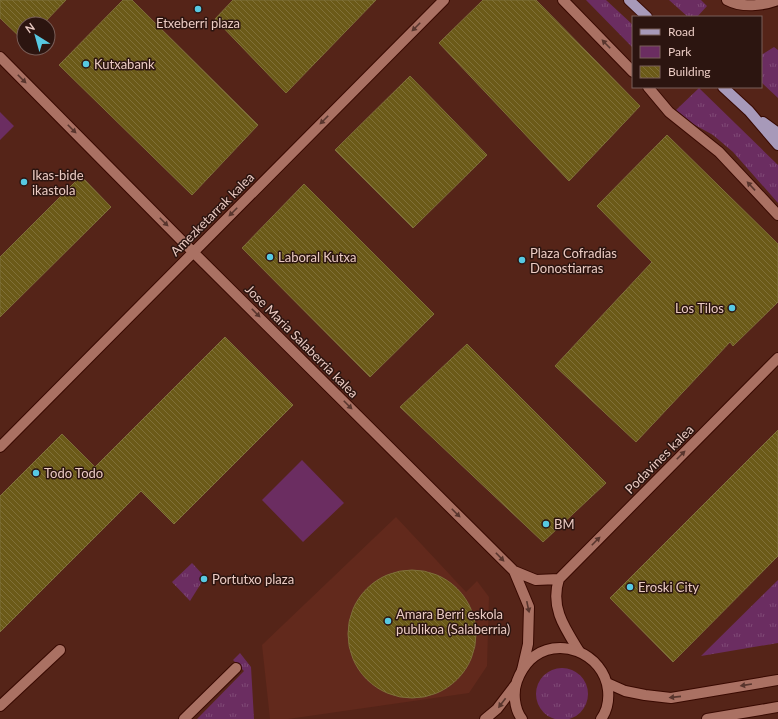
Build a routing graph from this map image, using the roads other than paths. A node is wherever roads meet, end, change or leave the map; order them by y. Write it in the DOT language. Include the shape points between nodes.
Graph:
graph roads {
  1 [pos="444,0"];
  2 [pos="563,0"];
  3 [pos="629,0"];
  4 [pos="727,0"];
  5 [pos="778,0"];
  6 [pos="646,16"];
  7 [pos="0,57"];
  8 [pos="632,71"];
  9 [pos="649,88"];
  10 [pos="724,88"];
  11 [pos="749,111"];
  12 [pos="778,133"];
  13 [pos="778,145"];
  14 [pos="778,215"];
  15 [pos="193,252"];
  16 [pos="778,358"];
  17 [pos="0,447"];
  18 [pos="514,571"];
  19 [pos="559,579"];
  20 [pos="60,650"];
  21 [pos="579,651"];
  22 [pos="236,668"];
  23 [pos="522,670"];
  24 [pos="778,680"];
  25 [pos="607,683"];
  26 [pos="516,684"];
  27 [pos="0,706"];
  28 [pos="778,708"];
  29 [pos="184,719"];
  30 [pos="485,719"];
  31 [pos="522,719"];
  32 [pos="601,719"];
  33 [pos="707,719"];
  1 -- 15 [label="street, Amezketarrak kalea, one-way"];
  8 -- 2 [label="street, one-way"];
  3 -- 6 [label="main road"];
  4 -- 5 [label="street" via="750,6"];
  7 -- 15 [label="street, Jose Maria Salaberria kalea, one-way"];
  14 -- 9 [label="street, one-way" via="719,152 669,112"];
  10 -- 11 [label="main road"];
  11 -- 12 [label="main road"];
  11 -- 13 [label="main road"];
  15 -- 17 [label="street, Amezketarrak kalea"];
  15 -- 18 [label="street, Jose Maria Salaberria kalea, one-way"];
  19 -- 16 [label="street, Podavines kalea, one-way"];
  18 -- 19 [label="street" via="536,580"];
  18 -- 23 [label="street, Jose Maria Salaberria kalea, one-way" via="529,607 528,644"];
  19 -- 21 [label="street" via="556,589 558,612"];
  20 -- 27 [label="street"];
  21 -- 23 [label="street" via="553,648 530,660"];
  21 -- 25 [label="street" via="591,658 601,669"];
  22 -- 29 [label="street"];
  23 -- 26 [label="street"];
  24 -- 25 [label="street, one-way" via="671,698 625,691"];
  25 -- 32 [label="street" via="609,699 605,715"];
  26 -- 30 [label="street, one-way" via="497,709"];
  26 -- 31 [label="street" via="515,701"];
  28 -- 33 [label="street"];
}
